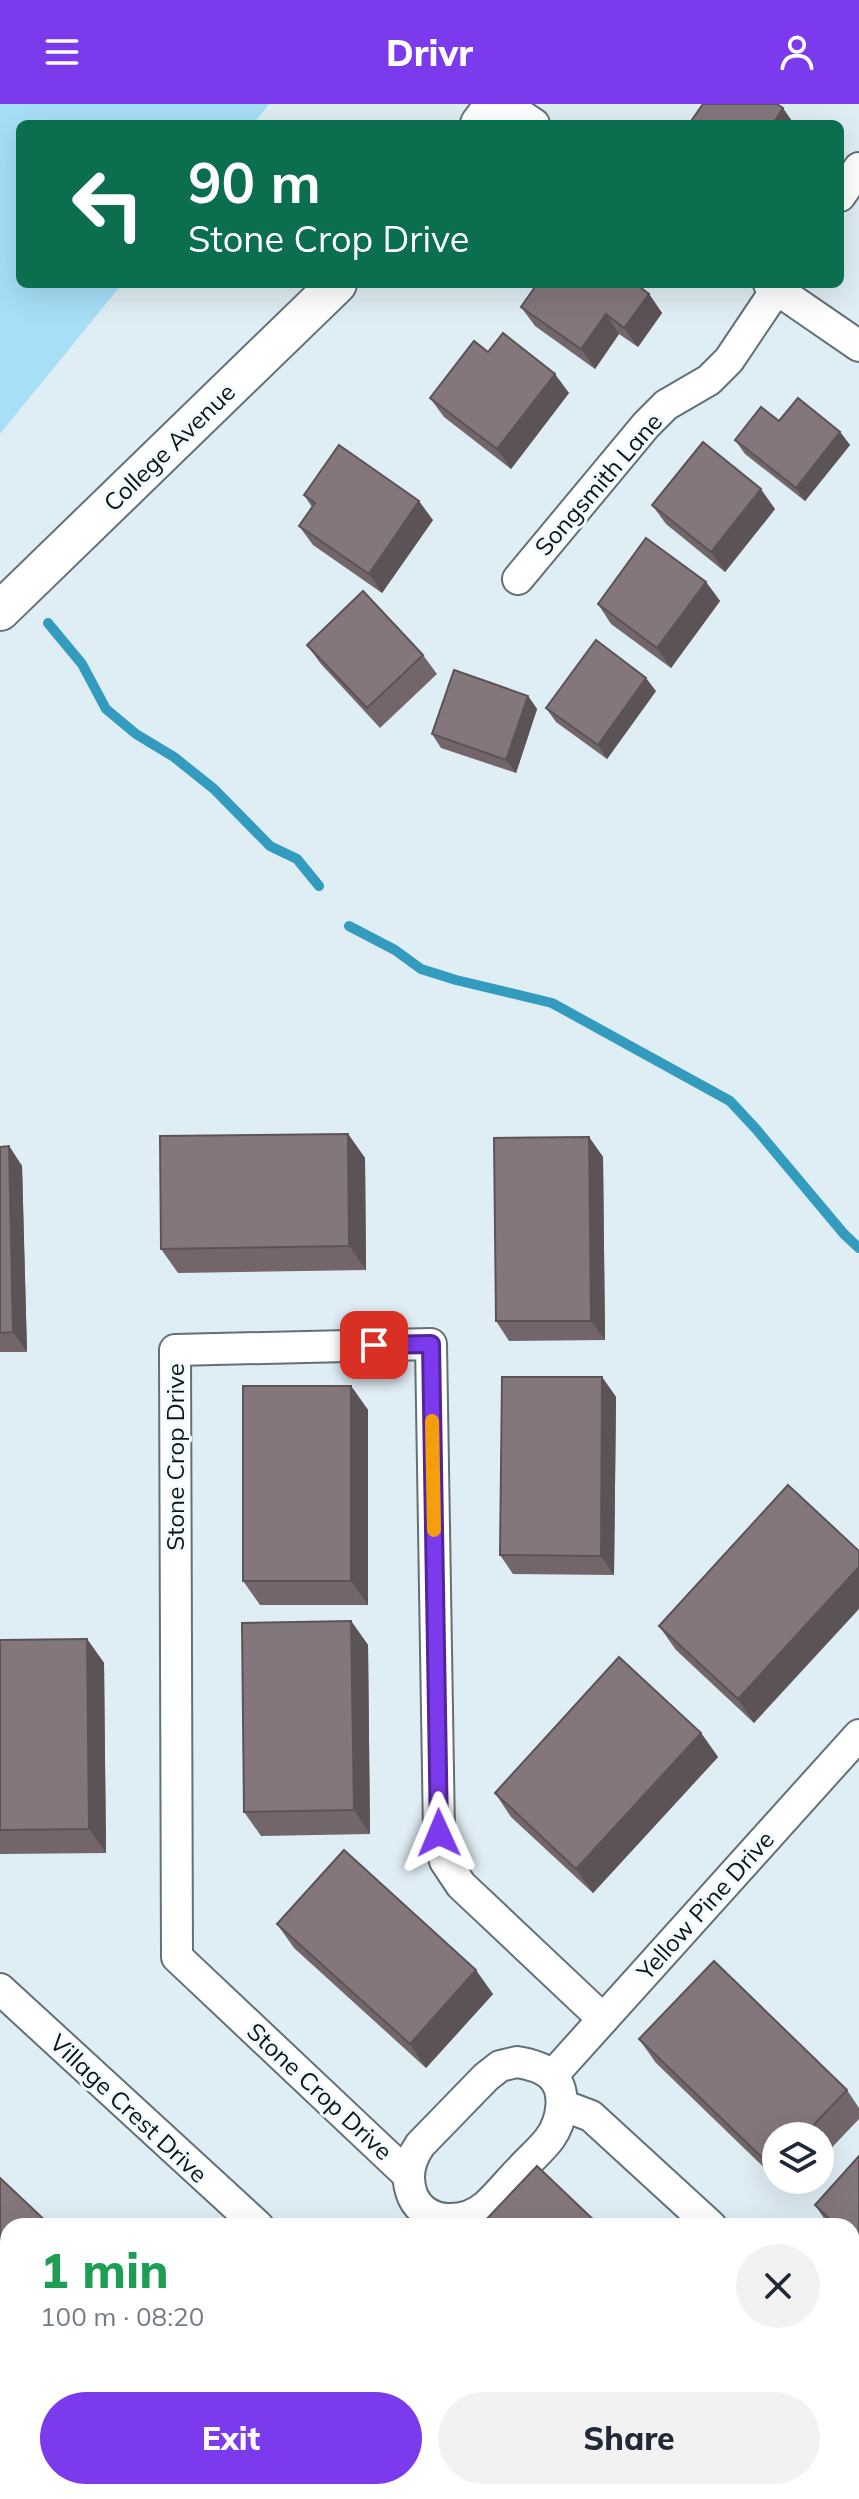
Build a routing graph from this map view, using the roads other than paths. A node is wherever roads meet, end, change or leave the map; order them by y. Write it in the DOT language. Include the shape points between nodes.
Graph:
graph roads {
  1 [pos="504,104"];
  2 [pos="528,120"];
  3 [pos="859,168"];
  4 [pos="844,190"];
  5 [pos="333,288"];
  6 [pos="774,288"];
  7 [pos="778,288"];
  8 [pos="859,346"];
  9 [pos="518,579"];
  10 [pos="0,611"];
  11 [pos="859,1735"];
  12 [pos="0,1989"];
  13 [pos="603,2019"];
  14 [pos="552,2076"];
  15 [pos="562,2105"];
  16 [pos="408,2175"];
  17 [pos="249,2218"];
  18 [pos="415,2218"];
  19 [pos="437,2218"];
  20 [pos="458,2218"];
  21 [pos="702,2218"];
  1 -- 2 [label="street"];
  3 -- 4 [label="street"];
  5 -- 10 [label="street, College Avenue"];
  6 -- 9 [label="street, Songsmith Lane" via="729,360 646,425"];
  7 -- 8 [label="street"];
  11 -- 13 [label="street, Yellow Pine Drive"];
  12 -- 17 [label="street, Village Crest Drive"];
  13 -- 14 [label="street, Yellow Pine Drive"];
  13 -- 16 [label="street, Stone Crop Drive" via="461,1885 445,1861 439,1833 431,1344 175,1350 177,1957"];
  14 -- 15 [label="street"];
  14 -- 16 [label="street" via="517,2062 500,2066 420,2145"];
  15 -- 20 [label="street" via="550,2138 485,2207"];
  15 -- 21 [label="street" via="591,2116"];
  16 -- 18 [label="street"];
  18 -- 19 [label="street"];
}
